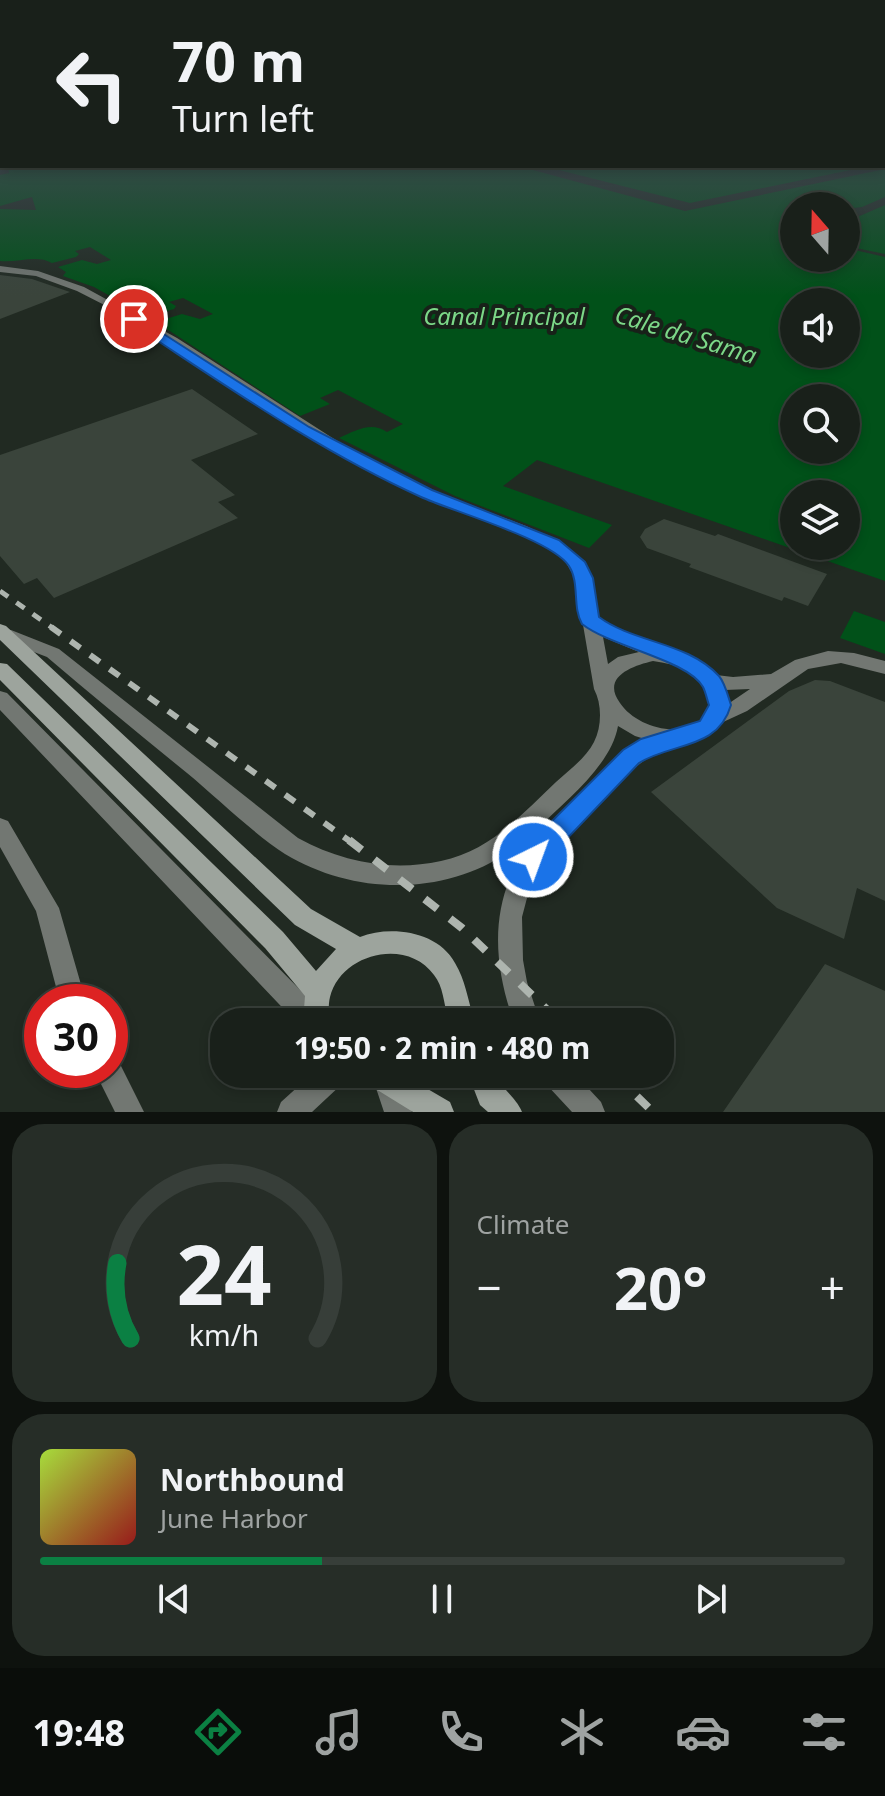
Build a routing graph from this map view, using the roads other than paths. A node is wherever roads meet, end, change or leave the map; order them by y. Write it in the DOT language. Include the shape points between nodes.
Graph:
graph roads {
  1 [pos="0,269"];
  2 [pos="589,620"];
  3 [pos="2,632"];
  4 [pos="670,657"];
  5 [pos="885,668"];
  6 [pos="0,669"];
  7 [pos="774,680"];
  8 [pos="711,681"];
  9 [pos="0,698"];
  10 [pos="606,698"];
  11 [pos="716,717"];
  12 [pos="678,737"];
  13 [pos="0,827"];
  14 [pos="356,948"];
  15 [pos="68,984"];
  16 [pos="318,993"];
  17 [pos="301,1008"];
  18 [pos="316,1008"];
  19 [pos="459,1008"];
  20 [pos="522,1008"];
  21 [pos="117,1088"];
  22 [pos="317,1088"];
  23 [pos="385,1088"];
  24 [pos="398,1088"];
  25 [pos="487,1088"];
  26 [pos="569,1088"];
  27 [pos="130,1112"];
  28 [pos="291,1112"];
  29 [pos="398,1112"];
  30 [pos="440,1112"];
  31 [pos="508,1112"];
  32 [pos="591,1112"];
  1 -- 2 [label="street" via="17,268 79,288 161,334 304,430 426,493 553,544 576,562"];
  2 -- 4 [label="street"];
  2 -- 10 [label="street"];
  3 -- 10 [label="street" via="53,653 290,845 349,872 374,875 412,874 490,853 604,747 610,728"];
  3 -- 14 [label="main road" via="303,917"];
  4 -- 8 [label="street"];
  4 -- 10 [label="street" via="623,660 605,678"];
  5 -- 7 [label="street" via="831,655"];
  6 -- 16 [label="main road" via="274,940"];
  7 -- 8 [label="street"];
  7 -- 11 [label="street" via="752,701"];
  8 -- 11 [label="street" via="720,705"];
  9 -- 17 [label="street"];
  10 -- 12 [label="street" via="621,720 638,730"];
  11 -- 12 [label="street" via="708,727"];
  12 -- 20 [label="street" via="631,757 549,838 522,875 509,945"];
  13 -- 15 [label="street" via="47,908"];
  14 -- 16 [label="main road" via="332,966"];
  14 -- 19 [label="main road" via="386,940 415,944 439,961 454,986"];
  16 -- 18 [label="main road"];
  21 -- 27 [label="street"];
  22 -- 28 [label="street"];
  23 -- 29 [label="street"];
  24 -- 30 [label="main road"];
  25 -- 31 [label="main road"];
  26 -- 32 [label="street"];
}
